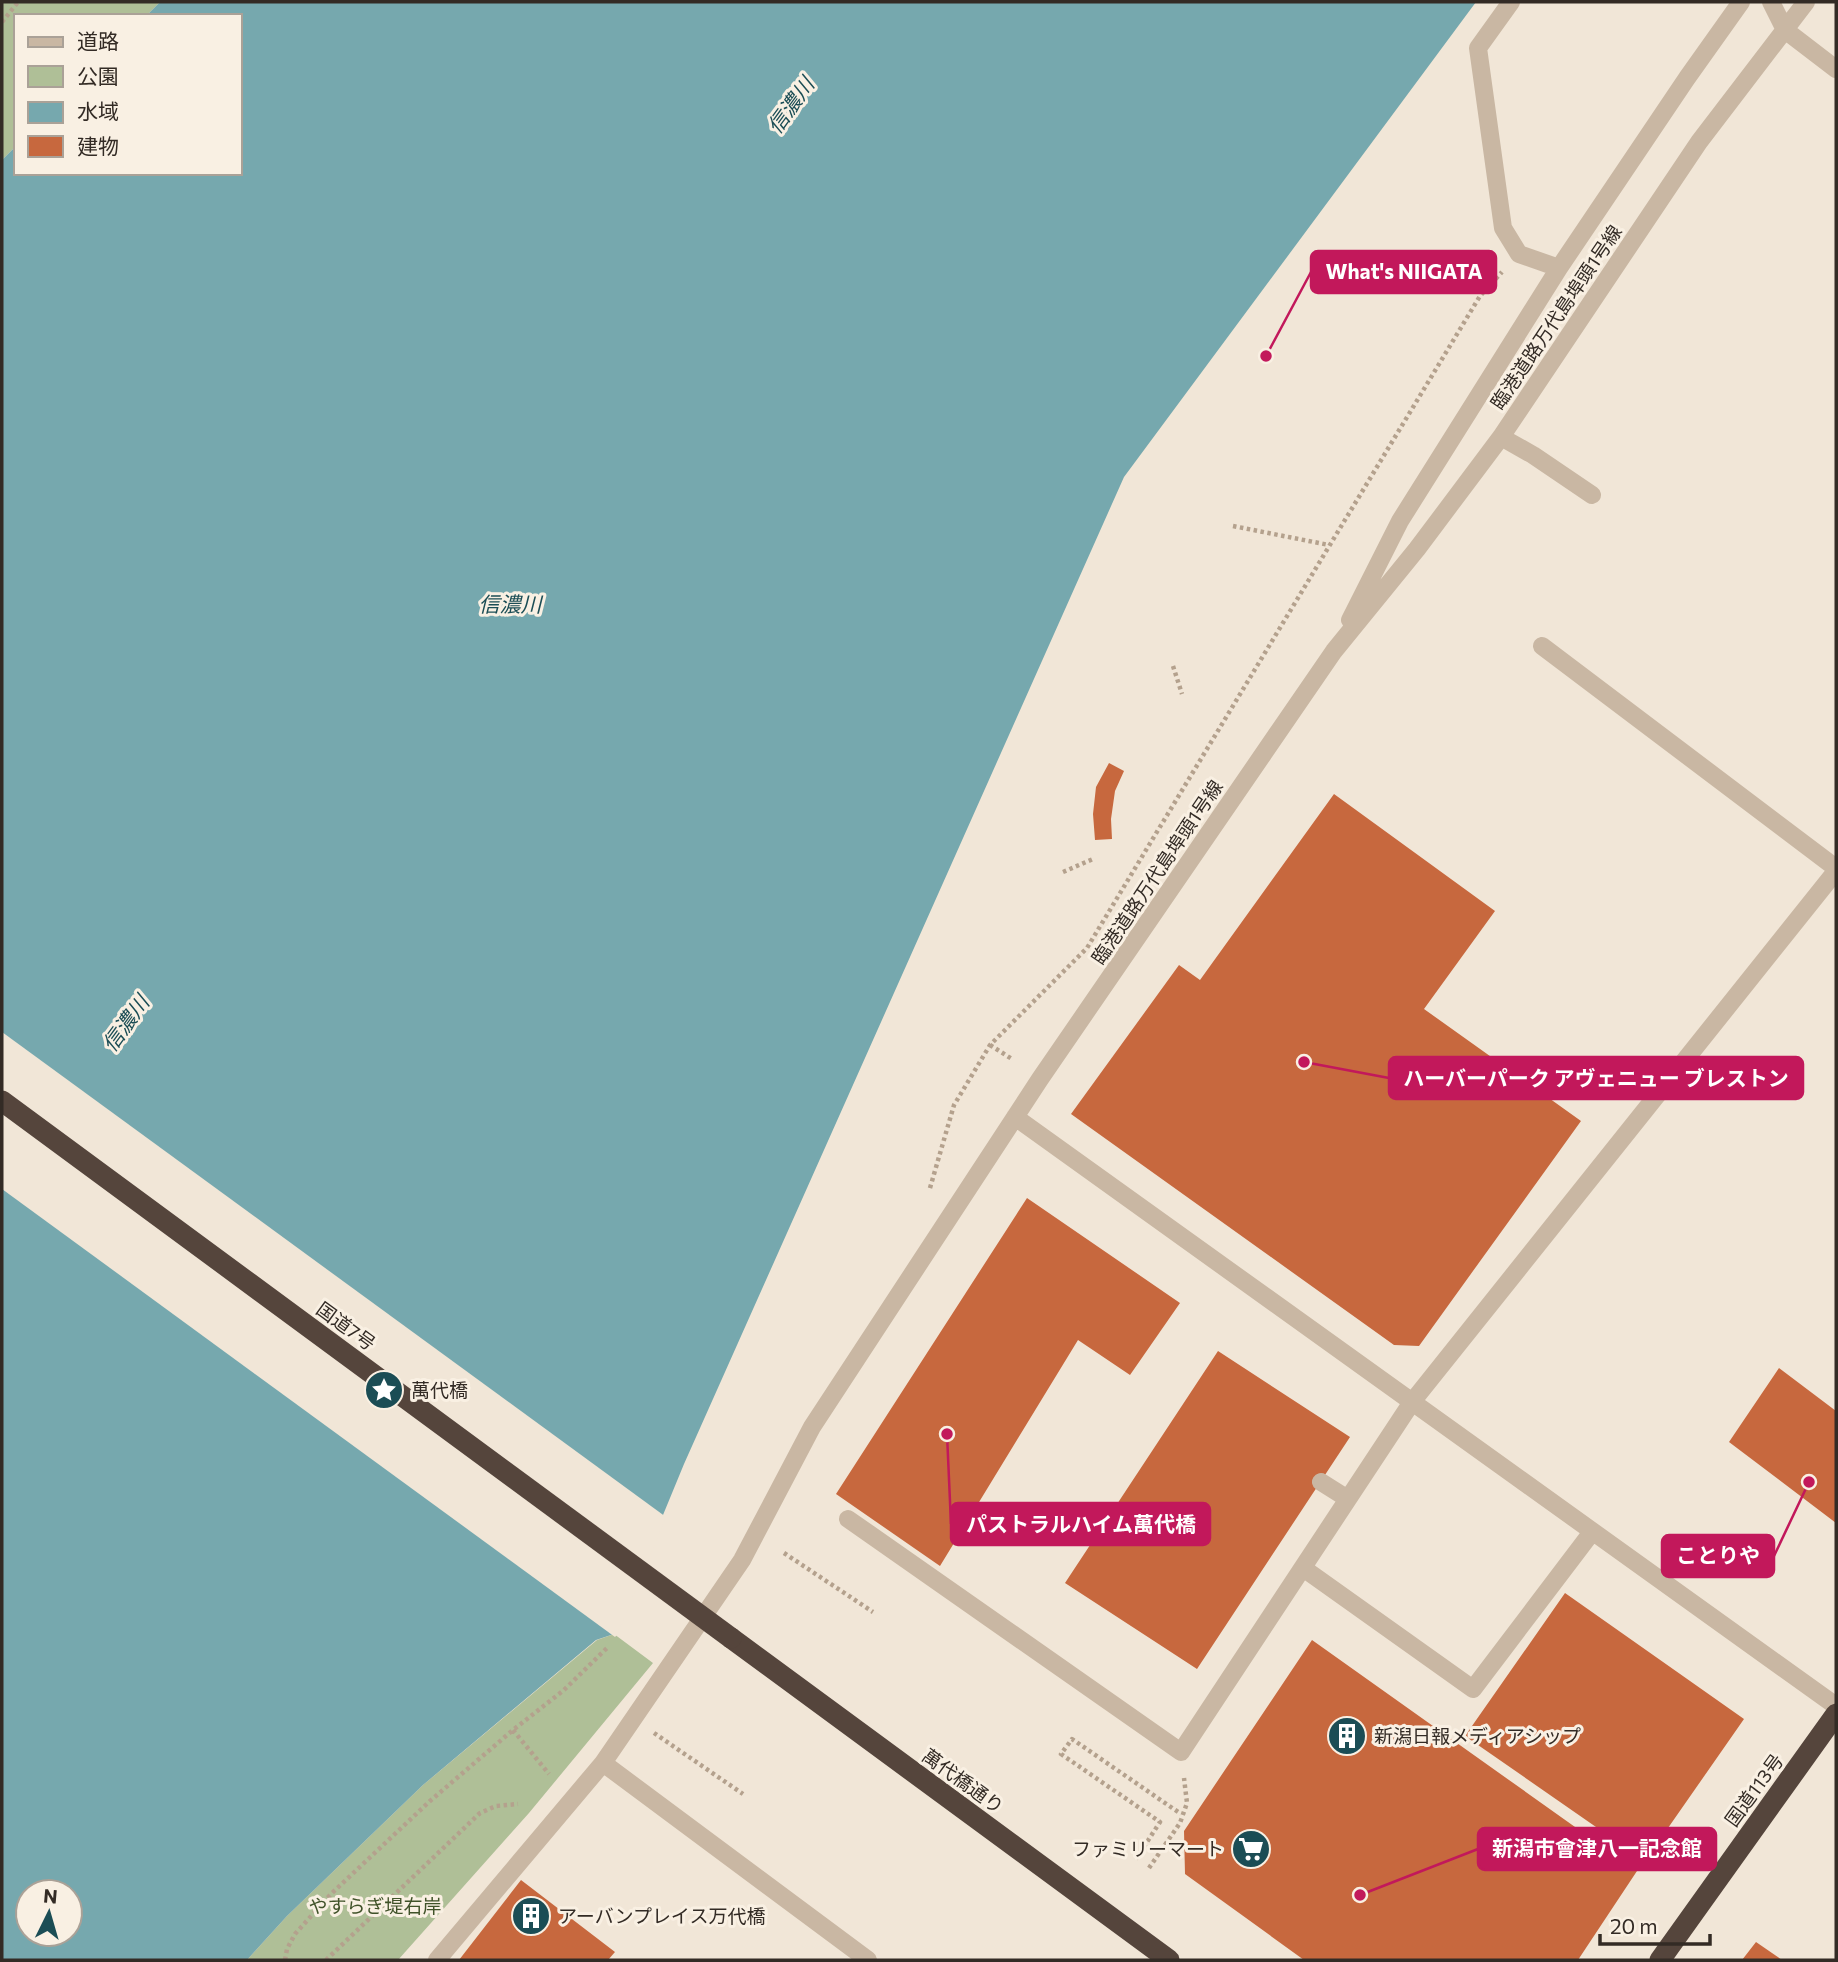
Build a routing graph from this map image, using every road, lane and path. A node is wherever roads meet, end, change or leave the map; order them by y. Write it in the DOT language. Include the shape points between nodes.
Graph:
graph roads {
  1 [pos="18,2"];
  2 [pos="1511,2"];
  3 [pos="1741,2"];
  4 [pos="1771,2"];
  5 [pos="1806,2"];
  6 [pos="2,23"];
  7 [pos="1785,30"];
  8 [pos="1836,69"];
  9 [pos="1519,254"];
  10 [pos="1559,268"];
  11 [pos="1501,437"];
  12 [pos="1592,495"];
  13 [pos="1233,526"];
  14 [pos="1329,545"];
  15 [pos="1542,646"];
  16 [pos="1334,651"];
  17 [pos="1173,666"];
  18 [pos="1182,694"];
  19 [pos="1093,859"];
  20 [pos="1836,869"];
  21 [pos="1063,872"];
  22 [pos="990,1045"];
  23 [pos="1012,1059"];
  24 [pos="2,1101"];
  25 [pos="1015,1117"];
  26 [pos="930,1188"];
  27 [pos="1412,1402"];
  28 [pos="1321,1482"];
  29 [pos="1348,1499"];
  30 [pos="848,1518"];
  31 [pos="1592,1532"];
  32 [pos="784,1553"];
  33 [pos="1303,1567"];
  34 [pos="873,1612"];
  35 [pos="731,1638"];
  36 [pos="608,1647"];
  37 [pos="1836,1706"];
  38 [pos="1836,1714"];
  39 [pos="513,1730"];
  40 [pos="648,1730"];
  41 [pos="1181,1752"];
  42 [pos="603,1763"];
  43 [pos="549,1774"];
  44 [pos="743,1794"];
  45 [pos="518,1804"];
  46 [pos="1181,1814"];
  47 [pos="1136,1858"];
  48 [pos="1149,1868"];
  49 [pos="285,1960"];
  50 [pos="326,1960"];
  51 [pos="437,1960"];
  52 [pos="868,1960"];
  53 [pos="1169,1960"];
  54 [pos="1660,1960"];
  1 -- 6 [label="path"];
  2 -- 9 [label="street" via="1478,48 1503,228"];
  3 -- 10 [label="street, 臨港道路万代島埠頭1号線"];
  4 -- 7 [label="street"];
  5 -- 7 [label="street, 臨港道路万代島埠頭1号線"];
  7 -- 8 [label="street"];
  7 -- 11 [label="street, 臨港道路万代島埠頭1号線" via="1699,142"];
  9 -- 10 [label="street"];
  9 -- 14 [label="path" via="1480,296"];
  10 -- 16 [label="street, 臨港道路万代島埠頭1号線" via="1400,521"];
  11 -- 12 [label="street"];
  11 -- 16 [label="street, 臨港道路万代島埠頭1号線"];
  13 -- 14 [label="path"];
  14 -- 22 [label="path" via="1087,948"];
  15 -- 20 [label="street"];
  16 -- 25 [label="street, 臨港道路万代島埠頭1号線"];
  17 -- 18 [label="path"];
  19 -- 21 [label="path"];
  20 -- 27 [label="street"];
  22 -- 23 [label="path"];
  22 -- 26 [label="path" via="954,1105"];
  24 -- 35 [label="highway, 国道7号, bridge"];
  25 -- 27 [label="street"];
  25 -- 42 [label="street, 臨港道路万代島埠頭1号線" via="812,1427 742,1560"];
  27 -- 29 [label="street"];
  27 -- 31 [label="street"];
  28 -- 29 [label="street"];
  29 -- 33 [label="street"];
  30 -- 41 [label="street"];
  31 -- 33 [label="street" via="1473,1689"];
  31 -- 37 [label="street"];
  32 -- 34 [label="path"];
  33 -- 41 [label="street"];
  35 -- 53 [label="highway, 萬代橋通り"];
  36 -- 39 [label="path"];
  38 -- 54 [label="highway, 国道113号"];
  39 -- 43 [label="path"];
  39 -- 49 [label="path" via="331,1895 295,1934"];
  40 -- 44 [label="path"];
  41 -- 46 [label="path" via="1187,1803"];
  42 -- 51 [label="street, 臨港道路万代島埠頭1号線"];
  42 -- 52 [label="street"];
  45 -- 50 [label="path" via="480,1813"];
  46 -- 47 [label="path" via="1072,1739 1061,1754 1160,1822"];
  46 -- 48 [label="path" via="1180,1823"];
}
